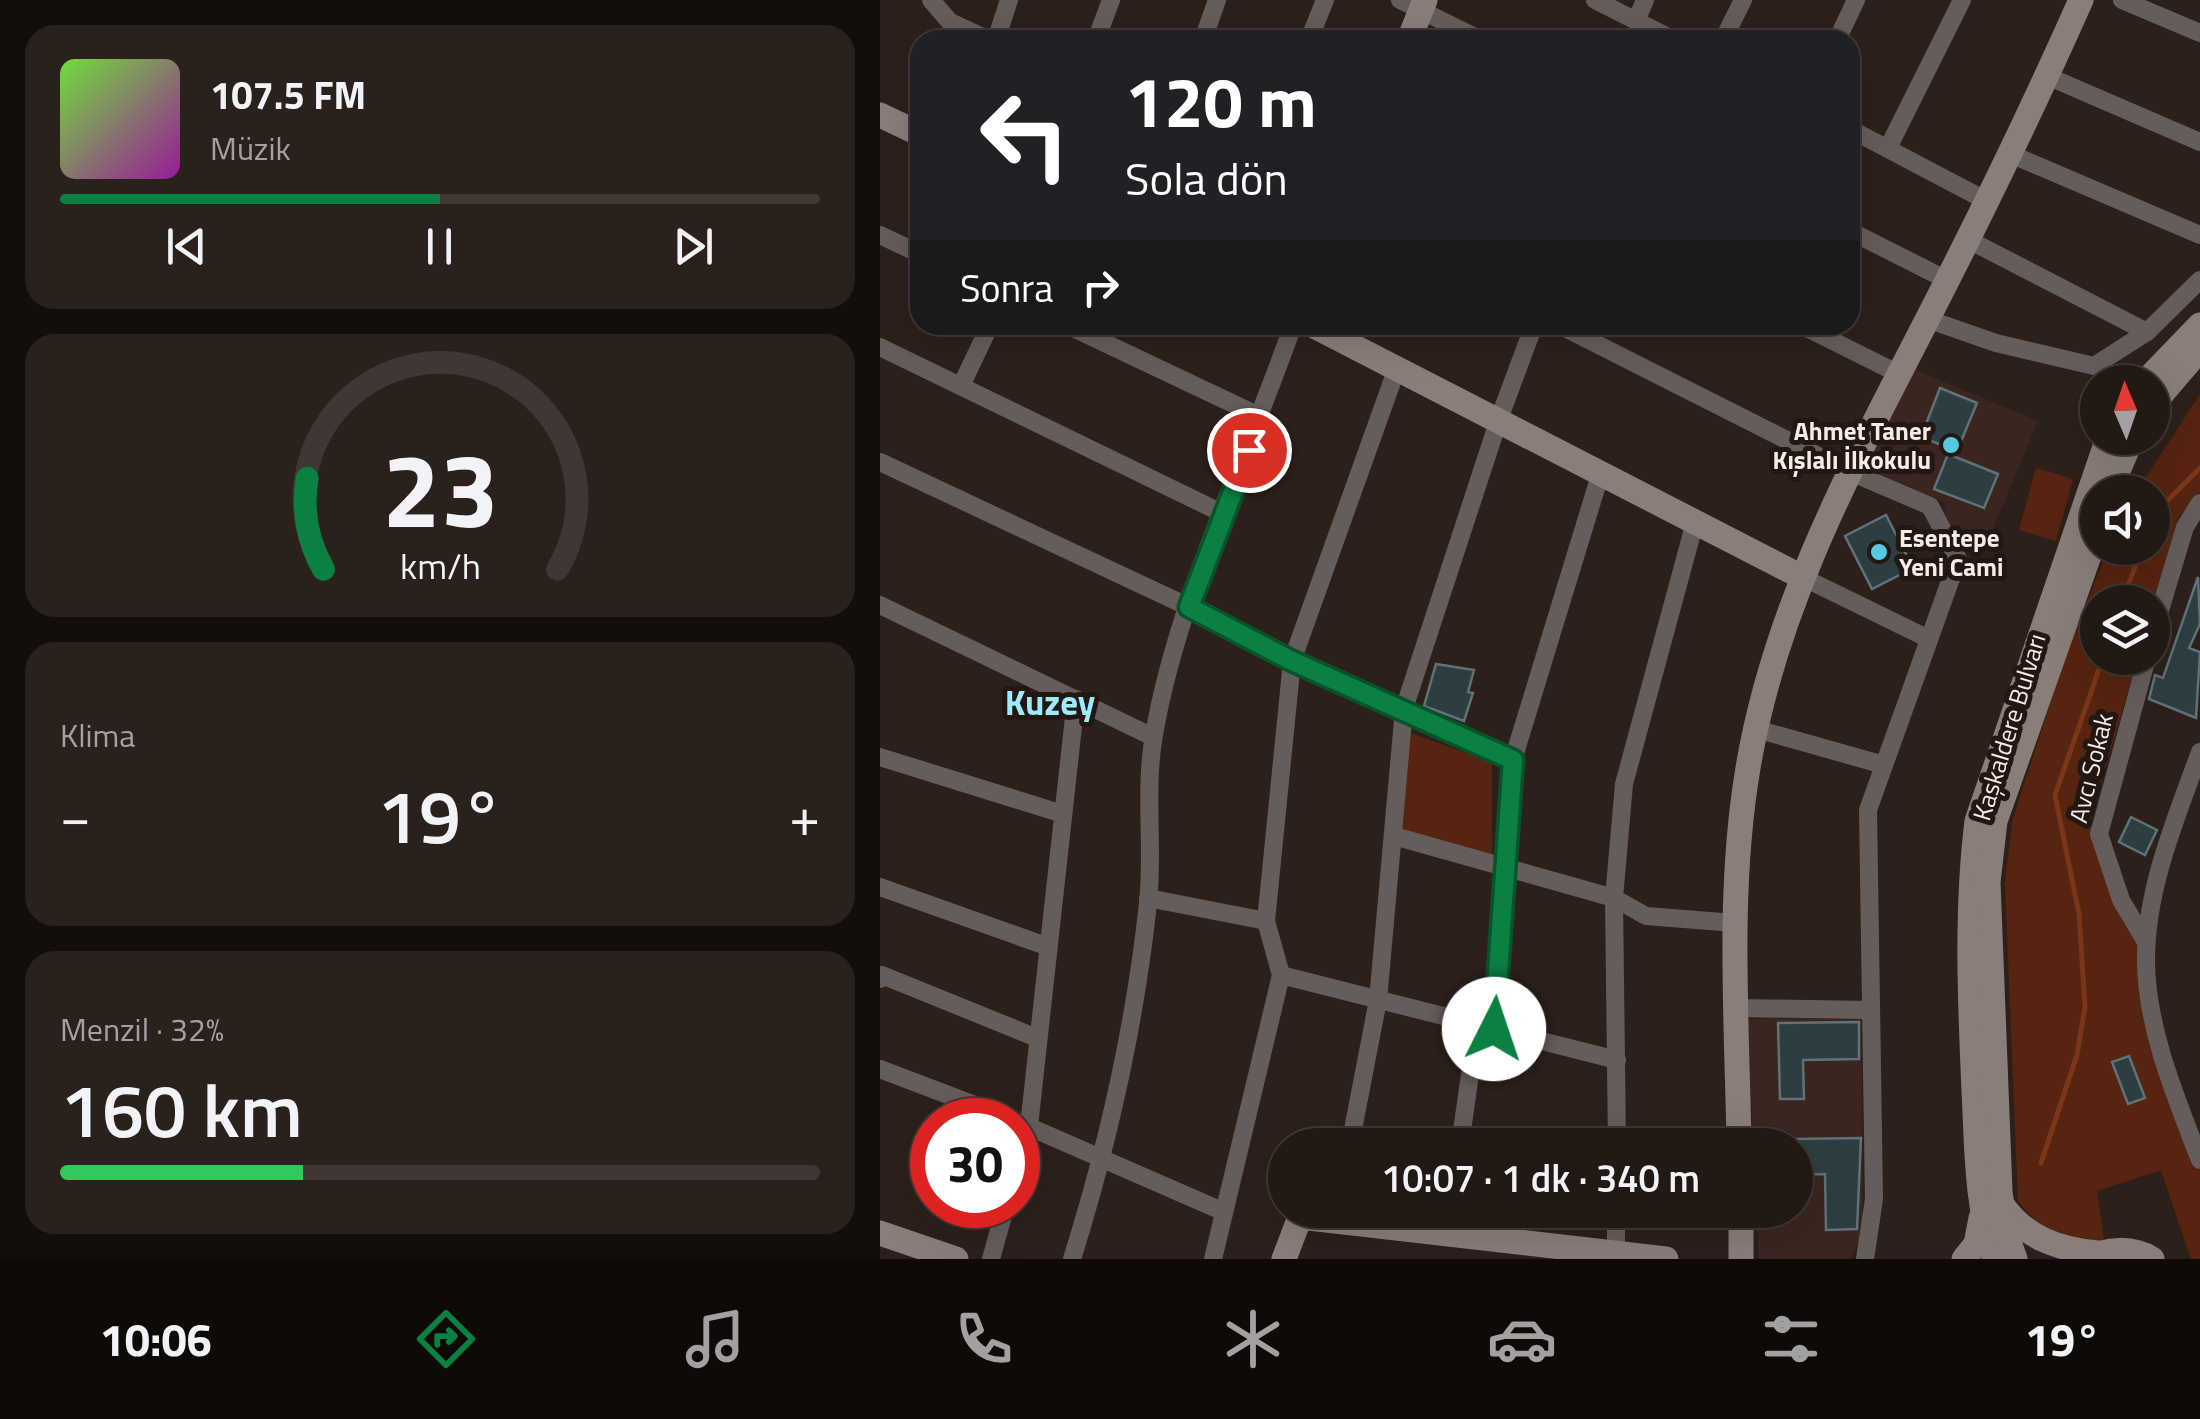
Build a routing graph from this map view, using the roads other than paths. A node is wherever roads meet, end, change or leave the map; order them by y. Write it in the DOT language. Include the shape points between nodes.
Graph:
graph roads {
  1 [pos="931,0"];
  2 [pos="1009,0"];
  3 [pos="1111,0"];
  4 [pos="1218,0"];
  5 [pos="1326,0"];
  6 [pos="1595,0"];
  7 [pos="1645,0"];
  8 [pos="1743,0"];
  9 [pos="1856,0"];
  10 [pos="1962,0"];
  11 [pos="2082,0"];
  12 [pos="2122,0"];
  13 [pos="1415,3"];
  14 [pos="1636,21"];
  15 [pos="969,30"];
  16 [pos="996,30"];
  17 [pos="1100,30"];
  18 [pos="1207,30"];
  19 [pos="1313,30"];
  20 [pos="1411,30"];
  21 [pos="1463,30"];
  22 [pos="1654,30"];
  23 [pos="1728,30"];
  24 [pos="1842,30"];
  25 [pos="2200,32"];
  26 [pos="2048,76"];
  27 [pos="880,115"];
  28 [pos="910,129"];
  29 [pos="1860,134"];
  30 [pos="2200,142"];
  31 [pos="1888,148"];
  32 [pos="2008,153"];
  33 [pos="1985,200"];
  34 [pos="880,234"];
  35 [pos="1860,236"];
  36 [pos="2200,236"];
  37 [pos="1965,238"];
  38 [pos="910,249"];
  39 [pos="1946,279"];
  40 [pos="2200,280"];
  41 [pos="1927,319"];
  42 [pos="2200,324"];
  43 [pos="2147,332"];
  44 [pos="985,335"];
  45 [pos="1088,335"];
  46 [pos="1290,335"];
  47 [pos="1332,335"];
  48 [pos="1530,335"];
  49 [pos="1579,335"];
  50 [pos="1821,335"];
  51 [pos="880,348"];
  52 [pos="2200,348"];
  53 [pos="2161,365"];
  54 [pos="1397,368"];
  55 [pos="1897,373"];
  56 [pos="2170,383"];
  57 [pos="961,386"];
  58 [pos="1261,417"];
  59 [pos="1498,418"];
  60 [pos="2102,455"];
  61 [pos="880,462"];
  62 [pos="1848,470"];
  63 [pos="1601,472"];
  64 [pos="2200,503"];
  65 [pos="1224,514"];
  66 [pos="1695,522"];
  67 [pos="2086,565"];
  68 [pos="1800,576"];
  69 [pos="2168,585"];
  70 [pos="880,605"];
  71 [pos="1189,607"];
  72 [pos="1929,639"];
  73 [pos="1292,661"];
  74 [pos="2141,675"];
  75 [pos="1076,699"];
  76 [pos="1404,709"];
  77 [pos="1756,729"];
  78 [pos="1153,736"];
  79 [pos="2200,752"];
  80 [pos="880,757"];
  81 [pos="1513,760"];
  82 [pos="1884,766"];
  83 [pos="1063,814"];
  84 [pos="1394,836"];
  85 [pos="1506,866"];
  86 [pos="880,887"];
  87 [pos="1148,898"];
  88 [pos="1614,898"];
  89 [pos="1266,921"];
  90 [pos="1735,923"];
  91 [pos="2146,942"];
  92 [pos="1046,946"];
  93 [pos="1281,974"];
  94 [pos="880,979"];
  95 [pos="1378,1000"];
  96 [pos="1737,1008"];
  97 [pos="1870,1010"];
  98 [pos="1486,1027"];
  99 [pos="1037,1038"];
  100 [pos="1617,1060"];
  101 [pos="880,1069"];
  102 [pos="957,1098"];
  103 [pos="1025,1098"];
  104 [pos="1353,1128"];
  105 [pos="1464,1128"];
  106 [pos="1617,1128"];
  107 [pos="1739,1128"];
  108 [pos="1040,1131"];
  109 [pos="2200,1160"];
  110 [pos="1103,1161"];
  111 [pos="1992,1207"];
  112 [pos="1222,1211"];
  113 [pos="1000,1228"];
  114 [pos="1297,1228"];
  115 [pos="1487,1228"];
  116 [pos="1616,1228"];
  117 [pos="1741,1228"];
  118 [pos="880,1233"];
  119 [pos="1616,1252"];
  120 [pos="2092,1256"];
  121 [pos="956,1259"];
  122 [pos="991,1259"];
  123 [pos="1072,1259"];
  124 [pos="1213,1259"];
  125 [pos="1284,1259"];
  126 [pos="1666,1259"];
  127 [pos="1742,1259"];
  128 [pos="1865,1259"];
  129 [pos="1964,1259"];
  130 [pos="1995,1259"];
  131 [pos="2015,1259"];
  132 [pos="2152,1259"];
  1 -- 15 [label="street" via="950,22"];
  2 -- 16 [label="street"];
  3 -- 17 [label="street"];
  4 -- 18 [label="street"];
  5 -- 19 [label="street"];
  6 -- 14 [label="street"];
  7 -- 14 [label="street"];
  8 -- 23 [label="street"];
  9 -- 24 [label="street"];
  10 -- 31 [label="street"];
  11 -- 26 [label="street"];
  12 -- 25 [label="street"];
  13 -- 20 [label="street"];
  13 -- 21 [label="street"];
  14 -- 22 [label="street"];
  26 -- 30 [label="street"];
  26 -- 32 [label="street"];
  27 -- 28 [label="street"];
  29 -- 31 [label="street"];
  31 -- 33 [label="street"];
  32 -- 33 [label="street"];
  32 -- 36 [label="street"];
  33 -- 37 [label="street"];
  34 -- 38 [label="street"];
  35 -- 39 [label="street"];
  37 -- 39 [label="street"];
  37 -- 43 [label="street"];
  39 -- 41 [label="street"];
  40 -- 43 [label="street"];
  41 -- 43 [label="street" via="2094,366"];
  41 -- 55 [label="street"];
  42 -- 53 [label="street"];
  44 -- 57 [label="street"];
  45 -- 58 [label="street"];
  46 -- 58 [label="street"];
  47 -- 54 [label="street"];
  48 -- 59 [label="street"];
  49 -- 62 [label="street"];
  50 -- 55 [label="street"];
  51 -- 57 [label="street"];
  52 -- 56 [label="street"];
  54 -- 59 [label="street"];
  54 -- 73 [label="street"];
  55 -- 62 [label="street"];
  57 -- 65 [label="street"];
  58 -- 65 [label="street"];
  59 -- 63 [label="street"];
  59 -- 76 [label="street"];
  60 -- 111 [label="street, Kaşkaldere Bulvarı" via="1977,821 1970,876 1971,1019"];
  61 -- 71 [label="street"];
  62 -- 68 [label="street"];
  62 -- 72 [label="street" via="1930,506 1941,523 1958,559"];
  63 -- 66 [label="street"];
  63 -- 81 [label="street"];
  64 -- 69 [label="street" via="2185,527"];
  65 -- 71 [label="street"];
  66 -- 68 [label="street"];
  66 -- 88 [label="street" via="1624,784"];
  67 -- 111 [label="street, Kaşkaldere Bulvarı" via="1995,821 1988,882"];
  68 -- 72 [label="street"];
  68 -- 77 [label="street"];
  70 -- 75 [label="street"];
  71 -- 73 [label="street"];
  71 -- 78 [label="street"];
  72 -- 82 [label="street"];
  73 -- 76 [label="street"];
  73 -- 89 [label="street"];
  74 -- 91 [label="street, Avcı Sokak" via="2099,834 2121,900"];
  75 -- 78 [label="street"];
  75 -- 83 [label="street"];
  76 -- 81 [label="street"];
  76 -- 84 [label="street"];
  77 -- 82 [label="street"];
  77 -- 90 [label="street" via="1734,870"];
  78 -- 87 [label="street"];
  79 -- 91 [label="street, Avcı Sokak" via="2157,882"];
  80 -- 83 [label="street"];
  81 -- 85 [label="street"];
  82 -- 97 [label="street" via="1868,810"];
  83 -- 92 [label="street"];
  84 -- 85 [label="street"];
  84 -- 95 [label="street"];
  85 -- 88 [label="street"];
  85 -- 98 [label="street"];
  86 -- 92 [label="street"];
  87 -- 89 [label="street"];
  87 -- 110 [label="street" via="1132,1029"];
  88 -- 90 [label="street" via="1646,916"];
  88 -- 100 [label="street"];
  89 -- 93 [label="street"];
  90 -- 96 [label="street"];
  91 -- 109 [label="street, Avcı Sokak" via="2153,1017"];
  92 -- 99 [label="street"];
  93 -- 95 [label="street"];
  93 -- 112 [label="street"];
  94 -- 99 [label="street"];
  95 -- 98 [label="street"];
  95 -- 104 [label="street"];
  96 -- 97 [label="street"];
  96 -- 107 [label="street"];
  97 -- 128 [label="street" via="1874,1199"];
  98 -- 100 [label="street"];
  98 -- 105 [label="street"];
  99 -- 103 [label="street"];
  100 -- 106 [label="street"];
  101 -- 102 [label="street"];
  108 -- 110 [label="street"];
  110 -- 112 [label="street"];
  110 -- 123 [label="street"];
  111 -- 120 [label="street" via="2032,1235"];
  111 -- 129 [label="street, Kaşkaldere Bulvarı"];
  111 -- 130 [label="street, Kaşkaldere Bulvarı"];
  111 -- 131 [label="street, Kaşkaldere Bulvarı"];
  112 -- 124 [label="street"];
  113 -- 122 [label="street"];
  114 -- 125 [label="street"];
  115 -- 119 [label="street"];
  116 -- 119 [label="street"];
  117 -- 127 [label="street"];
  118 -- 121 [label="street"];
  119 -- 126 [label="street"];
  120 -- 132 [label="street" via="2140,1252"];
}
